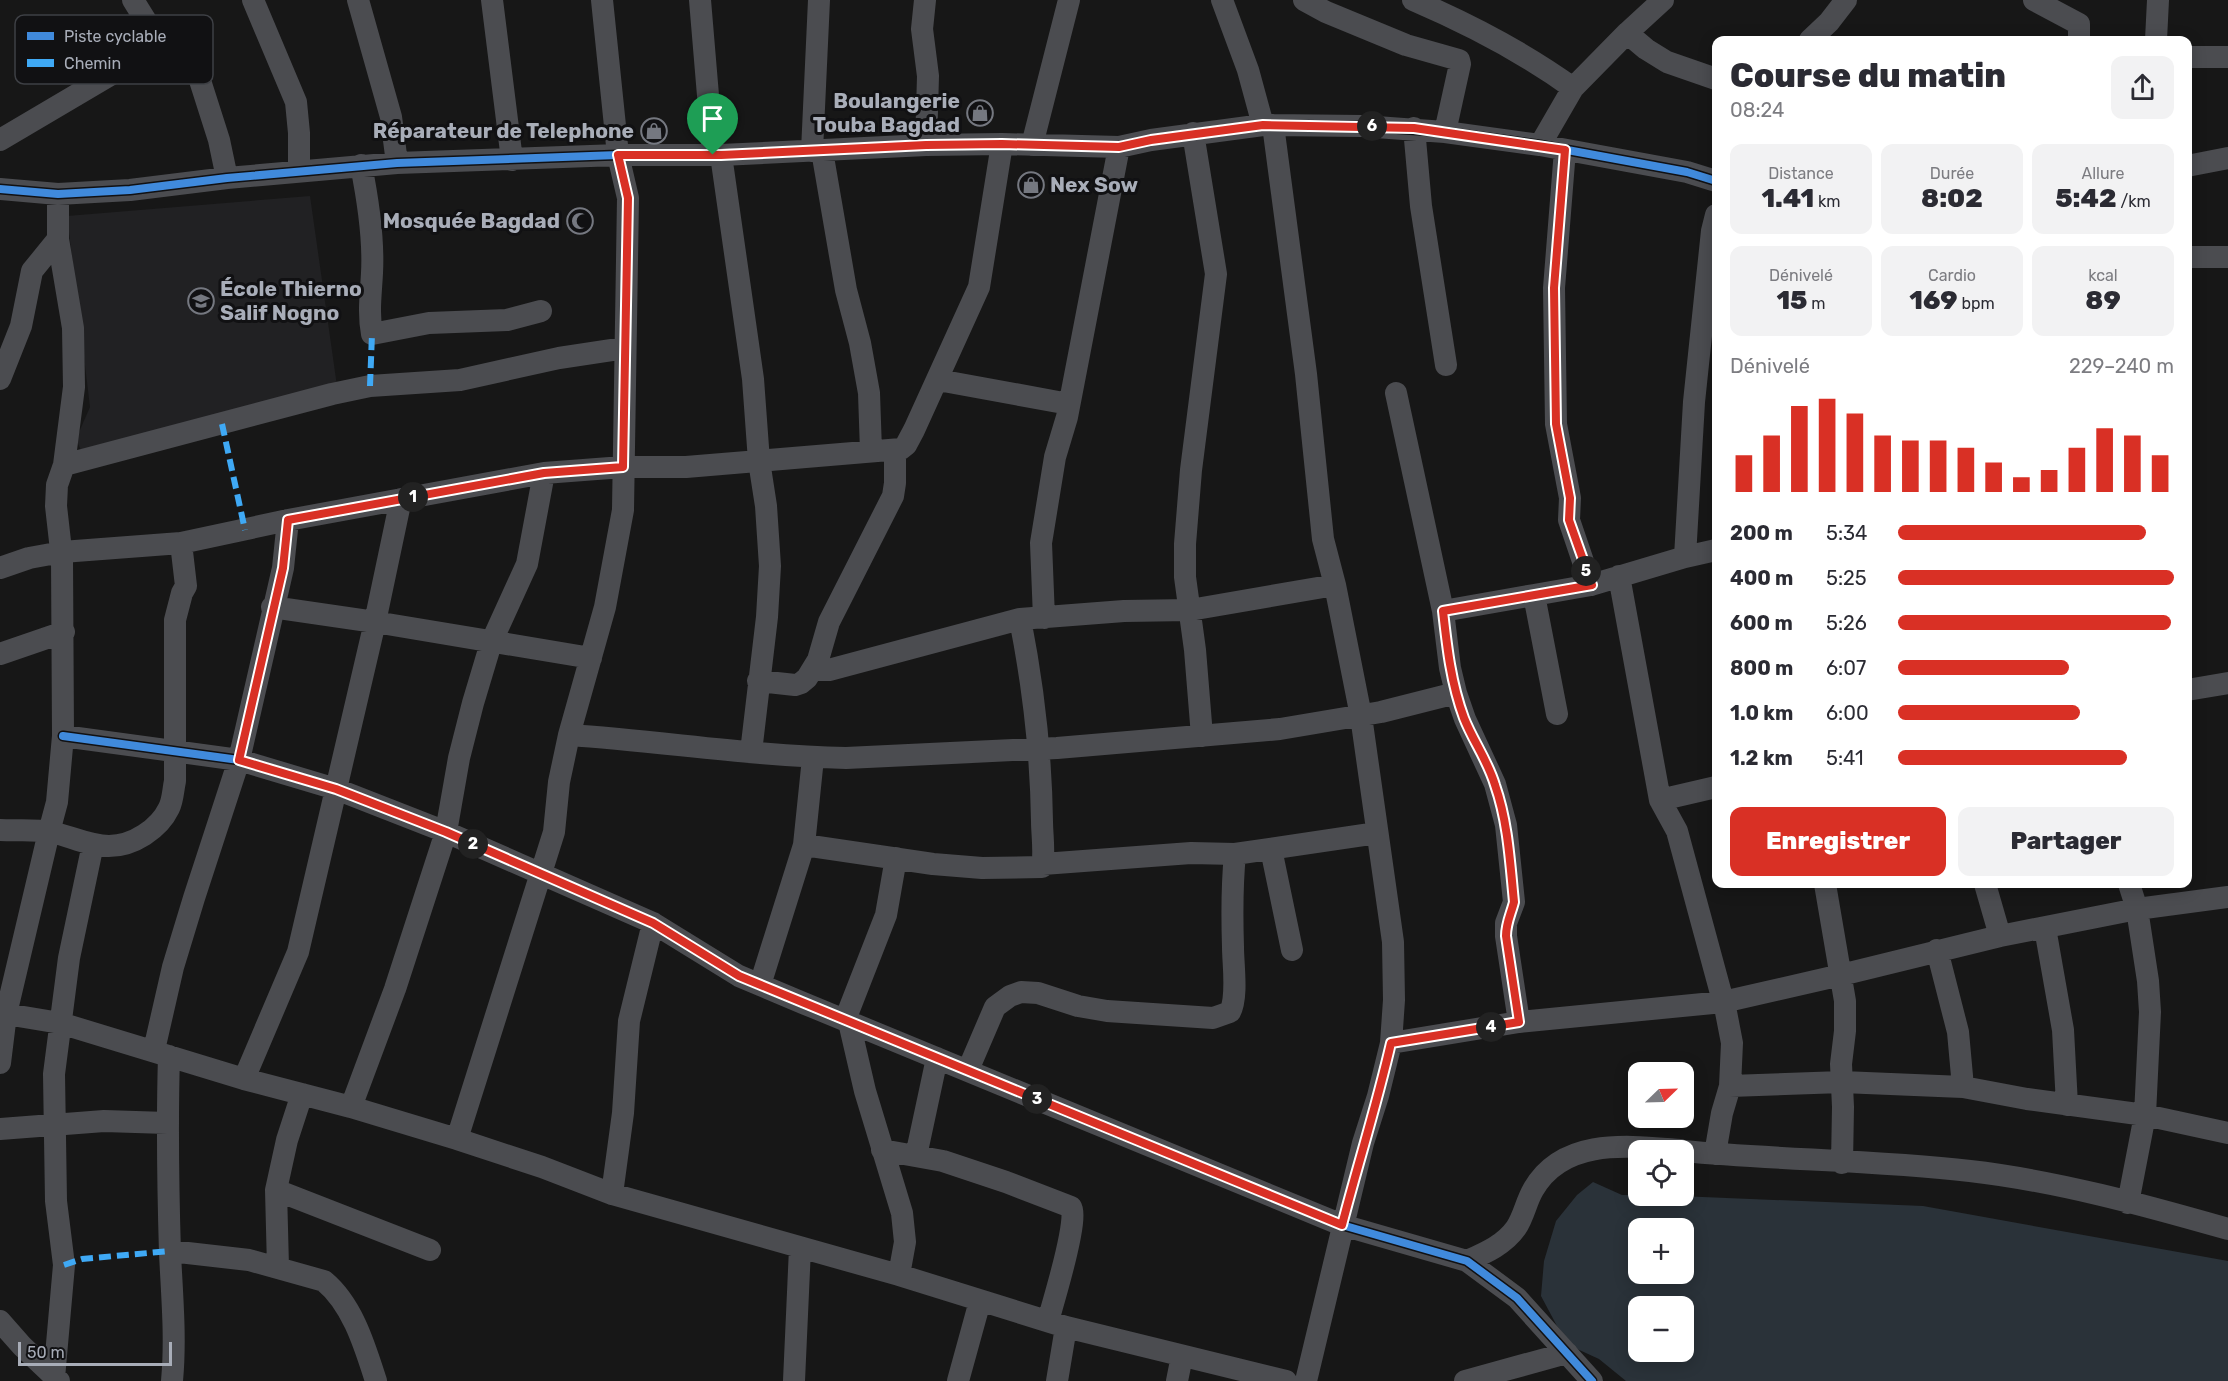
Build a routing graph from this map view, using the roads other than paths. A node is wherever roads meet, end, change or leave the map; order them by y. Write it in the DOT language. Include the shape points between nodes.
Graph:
graph roads {
  1 [pos="133,0"];
  2 [pos="253,0"];
  3 [pos="358,0"];
  4 [pos="492,0"];
  5 [pos="602,0"];
  6 [pos="700,0"];
  7 [pos="819,0"];
  8 [pos="925,0"];
  9 [pos="1069,0"];
  10 [pos="1222,0"];
  11 [pos="1304,0"];
  12 [pos="1413,0"];
  13 [pos="1663,0"];
  14 [pos="1846,0"];
  15 [pos="2034,0"];
  16 [pos="2158,0"];
  17 [pos="142,15"];
  18 [pos="1627,33"];
  19 [pos="1814,36"];
  20 [pos="2079,36"];
  21 [pos="2156,36"];
  22 [pos="2192,57"];
  23 [pos="2228,57"];
  24 [pos="1712,78"];
  25 [pos="95,84"];
  26 [pos="201,84"];
  27 [pos="1573,88"];
  28 [pos="1268,125"];
  29 [pos="1414,128"];
  30 [pos="1445,132"];
  31 [pos="1193,134"];
  32 [pos="0,140"];
  33 [pos="1002,144"];
  34 [pos="926,145"];
  35 [pos="1032,145"];
  36 [pos="1540,146"];
  37 [pos="1119,147"];
  38 [pos="1565,150"];
  39 [pos="817,151"];
  40 [pos="618,155"];
  41 [pos="717,155"];
  42 [pos="2228,158"];
  43 [pos="512,160"];
  44 [pos="397,163"];
  45 [pos="2192,164"];
  46 [pos="361,165"];
  47 [pos="299,171"];
  48 [pos="227,178"];
  49 [pos="1712,180"];
  50 [pos="0,189"];
  51 [pos="58,194"];
  52 [pos="1712,231"];
  53 [pos="58,238"];
  54 [pos="2228,257"];
  55 [pos="2192,261"];
  56 [pos="541,312"];
  57 [pos="625,348"];
  58 [pos="1446,364"];
  59 [pos="0,379"];
  60 [pos="938,380"];
  61 [pos="1396,393"];
  62 [pos="1069,404"];
  63 [pos="895,450"];
  64 [pos="871,451"];
  65 [pos="759,461"];
  66 [pos="64,465"];
  67 [pos="623,467"];
  68 [pos="544,473"];
  69 [pos="401,499"];
  70 [pos="288,520"];
  71 [pos="181,543"];
  72 [pos="1712,551"];
  73 [pos="62,552"];
  74 [pos="1685,557"];
  75 [pos="0,568"];
  76 [pos="1619,576"];
  77 [pos="1335,585"];
  78 [pos="1592,585"];
  79 [pos="1534,595"];
  80 [pos="272,607"];
  81 [pos="1190,610"];
  82 [pos="1443,611"];
  83 [pos="1044,618"];
  84 [pos="1020,619"];
  85 [pos="375,622"];
  86 [pos="64,632"];
  87 [pos="491,643"];
  88 [pos="0,654"];
  89 [pos="591,658"];
  90 [pos="813,670"];
  91 [pos="758,681"];
  92 [pos="2228,683"];
  93 [pos="2192,689"];
  94 [pos="1456,693"];
  95 [pos="1557,714"];
  96 [pos="1361,716"];
  97 [pos="568,735"];
  98 [pos="63,736"];
  99 [pos="1202,736"];
  100 [pos="1038,749"];
  101 [pos="176,752"];
  102 [pos="751,752"];
  103 [pos="813,758"];
  104 [pos="239,760"];
  105 [pos="1712,788"];
  106 [pos="336,789"];
  107 [pos="1660,800"];
  108 [pos="0,830"];
  109 [pos="48,832"];
  110 [pos="446,832"];
  111 [pos="1377,833"];
  112 [pos="93,844"];
  113 [pos="804,845"];
  114 [pos="1271,849"];
  115 [pos="1235,854"];
  116 [pos="896,858"];
  117 [pos="1043,864"];
  118 [pos="542,875"];
  119 [pos="1826,888"];
  120 [pos="1986,888"];
  121 [pos="2130,888"];
  122 [pos="2228,897"];
  123 [pos="2137,909"];
  124 [pos="653,923"];
  125 [pos="2045,928"];
  126 [pos="2000,936"];
  127 [pos="1292,950"];
  128 [pos="1937,950"];
  129 [pos="1841,975"];
  130 [pos="760,985"];
  131 [pos="1723,1002"];
  132 [pos="6,1014"];
  133 [pos="847,1021"];
  134 [pos="1519,1022"];
  135 [pos="60,1023"];
  136 [pos="1391,1043"];
  137 [pos="161,1053"];
  138 [pos="938,1058"];
  139 [pos="0,1062"];
  140 [pos="968,1070"];
  141 [pos="244,1079"];
  142 [pos="1842,1082"];
  143 [pos="1730,1086"];
  144 [pos="1963,1088"];
  145 [pos="302,1094"];
  146 [pos="2067,1105"];
  147 [pos="351,1107"];
  148 [pos="2145,1115"];
  149 [pos="167,1123"];
  150 [pos="53,1126"];
  151 [pos="0,1129"];
  152 [pos="2228,1133"];
  153 [pos="457,1139"];
  154 [pos="1628,1146"];
  155 [pos="882,1150"];
  156 [pos="1694,1152"];
  157 [pos="1715,1154"];
  158 [pos="916,1156"];
  159 [pos="1842,1163"];
  160 [pos="276,1190"];
  161 [pos="612,1194"];
  162 [pos="2128,1203"];
  163 [pos="1342,1225"];
  164 [pos="2228,1229"];
  165 [pos="800,1248"];
  166 [pos="430,1250"];
  167 [pos="170,1251"];
  168 [pos="1467,1261"];
  169 [pos="278,1267"];
  170 [pos="899,1275"];
  171 [pos="980,1301"];
  172 [pos="0,1321"];
  173 [pos="1057,1324"];
  174 [pos="1567,1353"];
  175 [pos="1182,1356"];
  176 [pos="57,1380"];
  177 [pos="172,1381"];
  178 [pos="376,1381"];
  179 [pos="794,1381"];
  180 [pos="958,1381"];
  181 [pos="1057,1381"];
  182 [pos="1177,1381"];
  183 [pos="1286,1381"];
  184 [pos="1306,1381"];
  185 [pos="1465,1381"];
  186 [pos="1592,1381"];
  1 -- 17 [label="street"];
  2 -- 47 [label="street" via="296,102"];
  3 -- 44 [label="street" via="391,117"];
  4 -- 43 [label="street"];
  5 -- 40 [label="street"];
  6 -- 41 [label="street"];
  7 -- 39 [label="street"];
  8 -- 34 [label="street" via="922,29 928,76"];
  9 -- 35 [label="street"];
  10 -- 28 [label="street"];
  11 -- 30 [label="street" via="1406,45 1459,60"];
  12 -- 27 [label="street" via="1522,53"];
  13 -- 18 [label="street"];
  14 -- 19 [label="street"];
  15 -- 20 [label="street" via="2079,24"];
  16 -- 21 [label="street"];
  18 -- 24 [label="street" via="1666,62"];
  18 -- 27 [label="street"];
  22 -- 23 [label="street"];
  25 -- 32 [label="street"];
  26 -- 48 [label="street"];
  27 -- 36 [label="street"];
  28 -- 29 [label="street"];
  28 -- 31 [label="street"];
  28 -- 77 [label="street" via="1306,374 1323,539"];
  29 -- 30 [label="street"];
  29 -- 58 [label="street" via="1421,206"];
  30 -- 36 [label="street"];
  31 -- 37 [label="street"];
  31 -- 81 [label="street" via="1216,274 1191,470 1185,577"];
  33 -- 34 [label="street"];
  33 -- 35 [label="street"];
  33 -- 60 [label="street" via="979,287"];
  34 -- 39 [label="street"];
  35 -- 37 [label="street"];
  36 -- 38 [label="street"];
  37 -- 62 [label="street"];
  38 -- 49 [label="street"];
  38 -- 78 [label="street" via="1554,288 1556,424 1570,498 1569,520"];
  39 -- 41 [label="street"];
  39 -- 64 [label="street" via="869,393"];
  40 -- 41 [label="street"];
  40 -- 43 [label="street"];
  40 -- 57 [label="street" via="628,198"];
  41 -- 65 [label="street" via="753,379"];
  42 -- 45 [label="street"];
  43 -- 44 [label="street"];
  44 -- 46 [label="street"];
  46 -- 47 [label="street"];
  46 -- 56 [label="street" via="370,219 372,334 429,323 507,320"];
  47 -- 48 [label="street"];
  48 -- 51 [label="street"];
  50 -- 51 [label="street"];
  51 -- 53 [label="street"];
  52 -- 74 [label="street" via="1694,402"];
  53 -- 59 [label="street" via="32,271 21,326"];
  53 -- 66 [label="street" via="73,328 74,375"];
  54 -- 55 [label="street"];
  57 -- 66 [label="street" via="460,380 370,386"];
  57 -- 67 [label="street"];
  60 -- 62 [label="street"];
  60 -- 63 [label="street" via="909,441"];
  61 -- 82 [label="street"];
  62 -- 83 [label="street" via="1055,457 1041,543"];
  63 -- 64 [label="street"];
  63 -- 90 [label="street" via="893,496 829,622"];
  64 -- 65 [label="street"];
  65 -- 67 [label="street"];
  65 -- 91 [label="street" via="770,566"];
  66 -- 73 [label="street" via="57,485 56,506"];
  67 -- 68 [label="street"];
  67 -- 89 [label="street" via="623,510"];
  68 -- 69 [label="street"];
  68 -- 87 [label="street" via="527,564"];
  69 -- 70 [label="street"];
  69 -- 85 [label="street"];
  70 -- 71 [label="street"];
  70 -- 80 [label="street" via="283,568"];
  71 -- 73 [label="street"];
  71 -- 101 [label="street" via="186,586 175,620"];
  72 -- 74 [label="street"];
  73 -- 75 [label="street"];
  73 -- 86 [label="street"];
  74 -- 76 [label="street"];
  76 -- 78 [label="street"];
  76 -- 107 [label="street"];
  77 -- 81 [label="street"];
  77 -- 96 [label="street"];
  78 -- 79 [label="street"];
  79 -- 82 [label="street"];
  79 -- 95 [label="street"];
  80 -- 85 [label="street"];
  80 -- 104 [label="street"];
  81 -- 83 [label="street"];
  81 -- 99 [label="street"];
  82 -- 94 [label="street"];
  83 -- 84 [label="street"];
  84 -- 90 [label="street" via="829,670"];
  84 -- 100 [label="street"];
  85 -- 87 [label="street"];
  85 -- 106 [label="street"];
  86 -- 88 [label="street"];
  86 -- 98 [label="street"];
  87 -- 89 [label="street"];
  87 -- 110 [label="street" via="459,758"];
  89 -- 97 [label="street"];
  90 -- 91 [label="street" via="795,685"];
  91 -- 102 [label="street"];
  92 -- 93 [label="street"];
  94 -- 96 [label="street"];
  94 -- 134 [label="street" via="1495,784 1506,825 1514,902 1506,936"];
  96 -- 99 [label="street"];
  96 -- 111 [label="street"];
  97 -- 102 [label="street"];
  97 -- 118 [label="street" via="554,832"];
  98 -- 101 [label="street"];
  98 -- 109 [label="street" via="57,802"];
  99 -- 100 [label="street"];
  100 -- 103 [label="street"];
  100 -- 117 [label="street"];
  101 -- 104 [label="street"];
  101 -- 112 [label="street" via="170,806 162,819 144,835 121,845"];
  102 -- 103 [label="street"];
  103 -- 113 [label="street"];
  104 -- 106 [label="street"];
  104 -- 137 [label="street" via="173,967"];
  105 -- 107 [label="street"];
  106 -- 110 [label="street"];
  106 -- 141 [label="street" via="298,952"];
  107 -- 131 [label="street" via="1677,831"];
  108 -- 109 [label="street"];
  109 -- 112 [label="street"];
  109 -- 132 [label="street"];
  110 -- 118 [label="street"];
  110 -- 147 [label="street" via="395,989"];
  111 -- 114 [label="street"];
  111 -- 136 [label="street" via="1393,942 1395,1000"];
  112 -- 135 [label="street"];
  113 -- 116 [label="street"];
  113 -- 130 [label="street"];
  114 -- 115 [label="street"];
  114 -- 127 [label="street"];
  115 -- 117 [label="street"];
  115 -- 140 [label="street" via="1234,982 1230,1012 1213,1018 1107,1011 1021,992 995,1007"];
  116 -- 117 [label="street" via="982,868 1039,868"];
  116 -- 133 [label="street" via="886,915"];
  118 -- 124 [label="street"];
  118 -- 153 [label="street"];
  119 -- 129 [label="street"];
  120 -- 126 [label="street"];
  121 -- 123 [label="street"];
  122 -- 123 [label="street"];
  123 -- 125 [label="street"];
  123 -- 148 [label="street" via="2150,1012"];
  124 -- 130 [label="street"];
  124 -- 161 [label="street" via="629,1021 623,1113"];
  125 -- 126 [label="street"];
  125 -- 146 [label="street" via="2063,1030"];
  126 -- 128 [label="street"];
  128 -- 129 [label="street"];
  128 -- 144 [label="street" via="1958,1032"];
  129 -- 131 [label="street"];
  129 -- 142 [label="street" via="1845,1001"];
  130 -- 133 [label="street"];
  131 -- 134 [label="street"];
  131 -- 143 [label="street" via="1732,1043"];
  132 -- 135 [label="street"];
  132 -- 139 [label="street"];
  133 -- 138 [label="street"];
  133 -- 155 [label="street"];
  134 -- 136 [label="street"];
  135 -- 137 [label="street"];
  135 -- 150 [label="street"];
  136 -- 163 [label="street"];
  137 -- 141 [label="street"];
  137 -- 149 [label="street"];
  138 -- 140 [label="street"];
  138 -- 158 [label="street"];
  140 -- 163 [label="street"];
  141 -- 145 [label="street"];
  142 -- 143 [label="street"];
  142 -- 144 [label="street"];
  142 -- 159 [label="street"];
  143 -- 157 [label="street"];
  144 -- 146 [label="street"];
  145 -- 147 [label="street"];
  145 -- 160 [label="street" via="286,1140"];
  146 -- 148 [label="street"];
  147 -- 153 [label="street"];
  148 -- 152 [label="street"];
  148 -- 162 [label="street"];
  149 -- 150 [label="street" via="104,1121"];
  149 -- 167 [label="street"];
  150 -- 151 [label="street"];
  150 -- 176 [label="street" via="64,1265"];
  153 -- 161 [label="street"];
  154 -- 168 [label="street" via="1593,1148 1556,1164 1534,1188 1516,1228 1496,1248"];
  155 -- 158 [label="street"];
  155 -- 170 [label="street" via="902,1214 905,1242"];
  156 -- 157 [label="street"];
  157 -- 159 [label="street"];
  158 -- 173 [label="street" via="943,1161 1071,1207"];
  159 -- 162 [label="street" via="1970,1172"];
  160 -- 166 [label="street"];
  160 -- 169 [label="street"];
  161 -- 165 [label="street"];
  162 -- 164 [label="street"];
  163 -- 168 [label="street"];
  163 -- 184 [label="street"];
  165 -- 170 [label="street"];
  165 -- 179 [label="street"];
  167 -- 169 [label="street"];
  167 -- 177 [label="street" via="175,1332"];
  168 -- 174 [label="street" via="1517,1298"];
  169 -- 178 [label="street" via="324,1281 334,1289 355,1325"];
  170 -- 171 [label="street"];
  171 -- 173 [label="street"];
  171 -- 180 [label="street"];
  172 -- 176 [label="street"];
  173 -- 175 [label="street"];
  173 -- 181 [label="street"];
  174 -- 185 [label="street"];
  174 -- 186 [label="street"];
  175 -- 182 [label="street"];
  175 -- 183 [label="street"];
}
